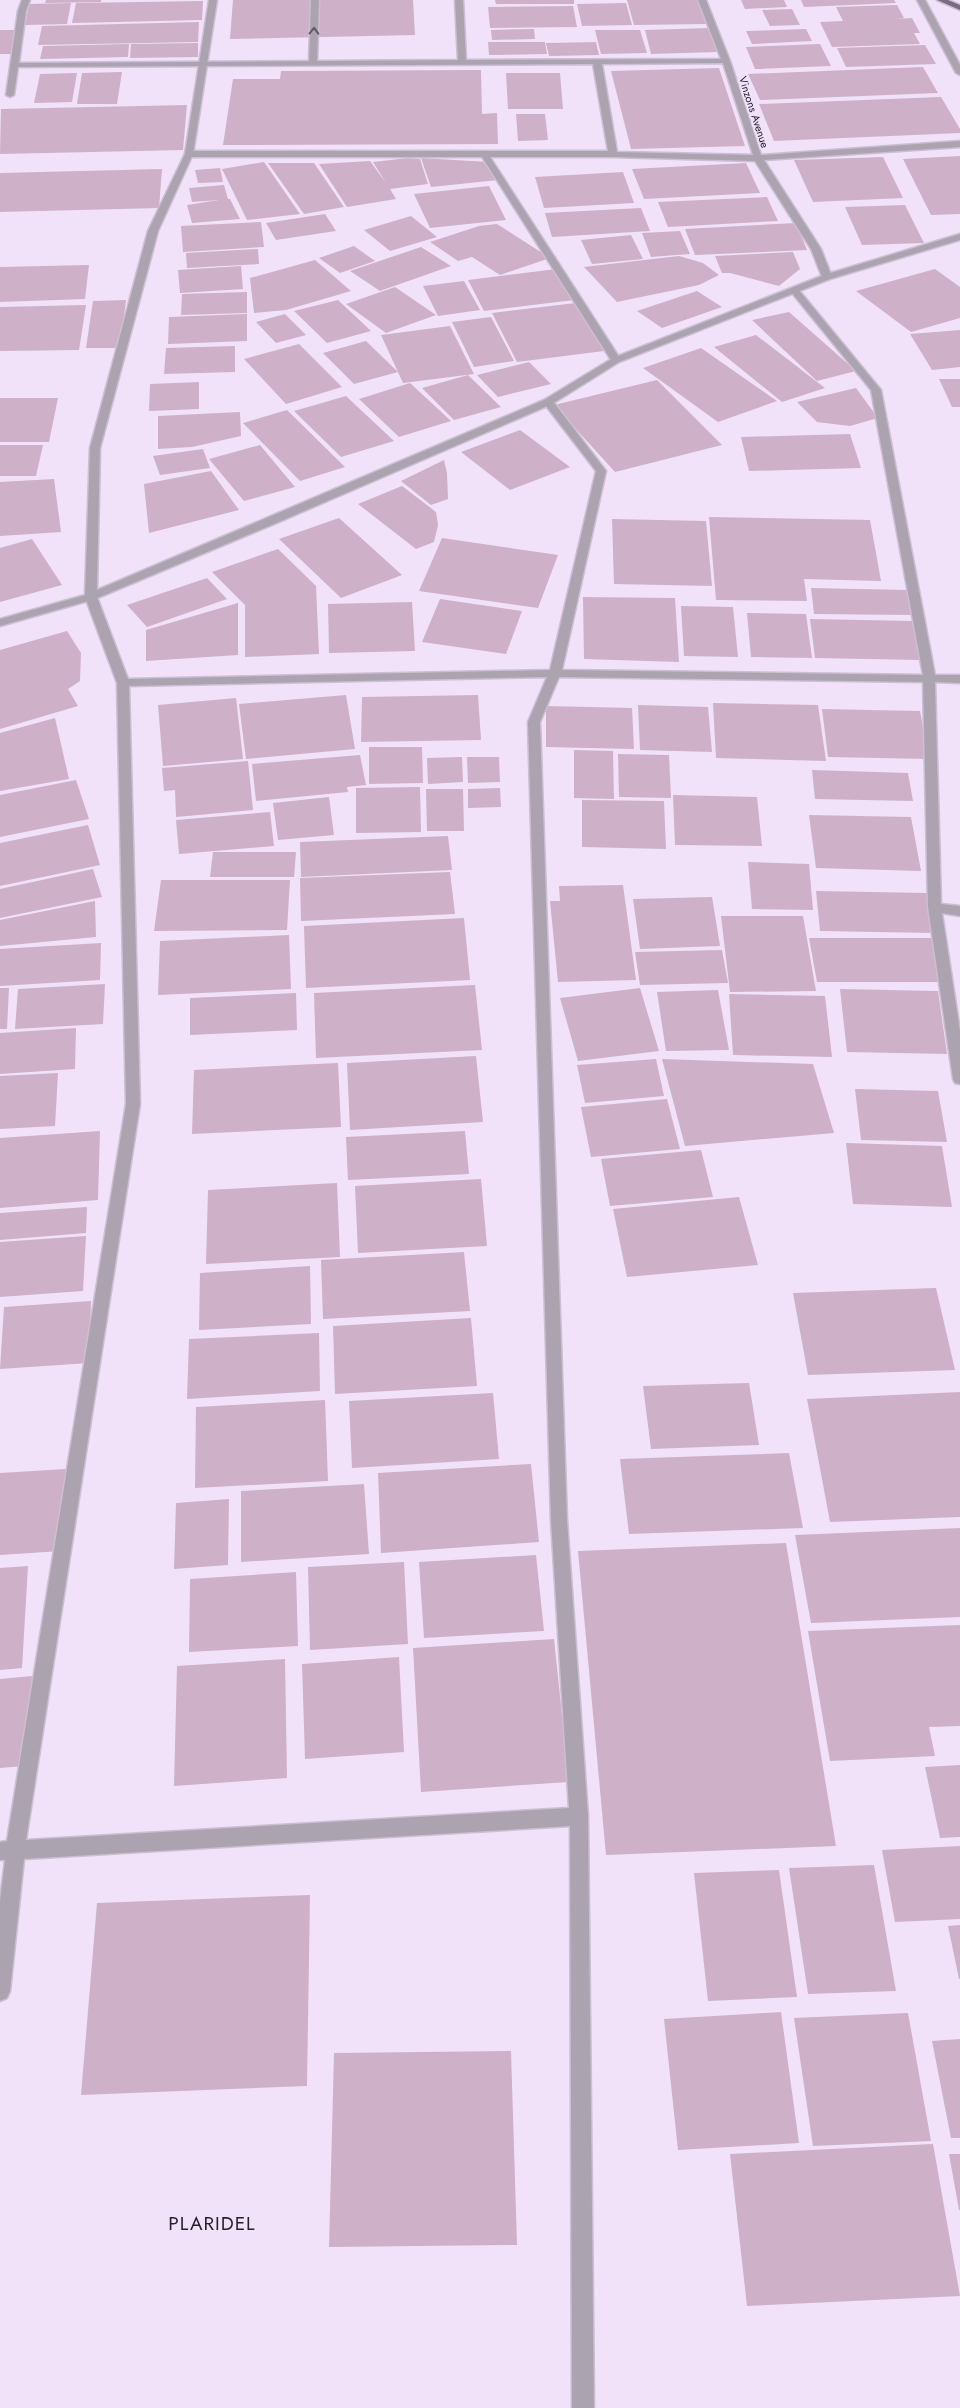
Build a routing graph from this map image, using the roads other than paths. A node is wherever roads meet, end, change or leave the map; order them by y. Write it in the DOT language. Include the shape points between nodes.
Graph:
graph roads {
  1 [pos="26,0"];
  2 [pos="213,0"];
  3 [pos="314,0"];
  4 [pos="459,0"];
  5 [pos="702,0"];
  6 [pos="921,0"];
  7 [pos="941,0"];
  8 [pos="960,8"];
  9 [pos="462,61"];
  10 [pos="597,61"];
  11 [pos="726,61"];
  12 [pos="204,63"];
  13 [pos="313,63"];
  14 [pos="14,65"];
  15 [pos="960,73"];
  16 [pos="10,95"];
  17 [pos="960,144"];
  18 [pos="190,154"];
  19 [pos="613,154"];
  20 [pos="485,155"];
  21 [pos="758,158"];
  22 [pos="960,237"];
  23 [pos="828,276"];
  24 [pos="795,291"];
  25 [pos="616,360"];
  26 [pos="548,402"];
  27 [pos="91,597"];
  28 [pos="0,623"];
  29 [pos="555,672"];
  30 [pos="929,677"];
  31 [pos="960,679"];
  32 [pos="123,683"];
  33 [pos="935,907"];
  34 [pos="960,911"];
  35 [pos="960,1079"];
  36 [pos="580,1816"];
  37 [pos="8,1851"];
  38 [pos="0,1991"];
  39 [pos="583,2408"];
  1 -- 14 [label="street"];
  2 -- 12 [label="street"];
  13 -- 3 [label="street, one-way"];
  4 -- 9 [label="street"];
  5 -- 11 [label="street, Vinzons Avenue"];
  6 -- 15 [label="street"];
  7 -- 8 [label="main road"];
  9 -- 10 [label="street"];
  9 -- 13 [label="street"];
  10 -- 11 [label="street"];
  10 -- 19 [label="street"];
  11 -- 21 [label="street, Vinzons Avenue"];
  12 -- 13 [label="street"];
  12 -- 14 [label="street"];
  12 -- 18 [label="street"];
  14 -- 16 [label="street"];
  17 -- 21 [label="street"];
  18 -- 20 [label="street"];
  18 -- 27 [label="street" via="153,230 95,448"];
  19 -- 20 [label="street"];
  19 -- 21 [label="street"];
  20 -- 25 [label="street"];
  21 -- 23 [label="street, Vinzons Avenue" via="816,249"];
  22 -- 23 [label="street"];
  23 -- 24 [label="street"];
  24 -- 25 [label="street"];
  24 -- 30 [label="street" via="876,390"];
  25 -- 26 [label="street"];
  26 -- 27 [label="street"];
  26 -- 29 [label="street" via="601,471"];
  27 -- 28 [label="street"];
  27 -- 32 [label="street"];
  29 -- 30 [label="street"];
  29 -- 32 [label="street"];
  29 -- 36 [label="street" via="534,722 559,1520"];
  30 -- 31 [label="street"];
  30 -- 33 [label="street"];
  32 -- 37 [label="street" via="134,1104"];
  33 -- 34 [label="street"];
  33 -- 35 [label="street"];
  36 -- 37 [label="street"];
  36 -- 39 [label="street"];
  37 -- 38 [label="street"];
}
